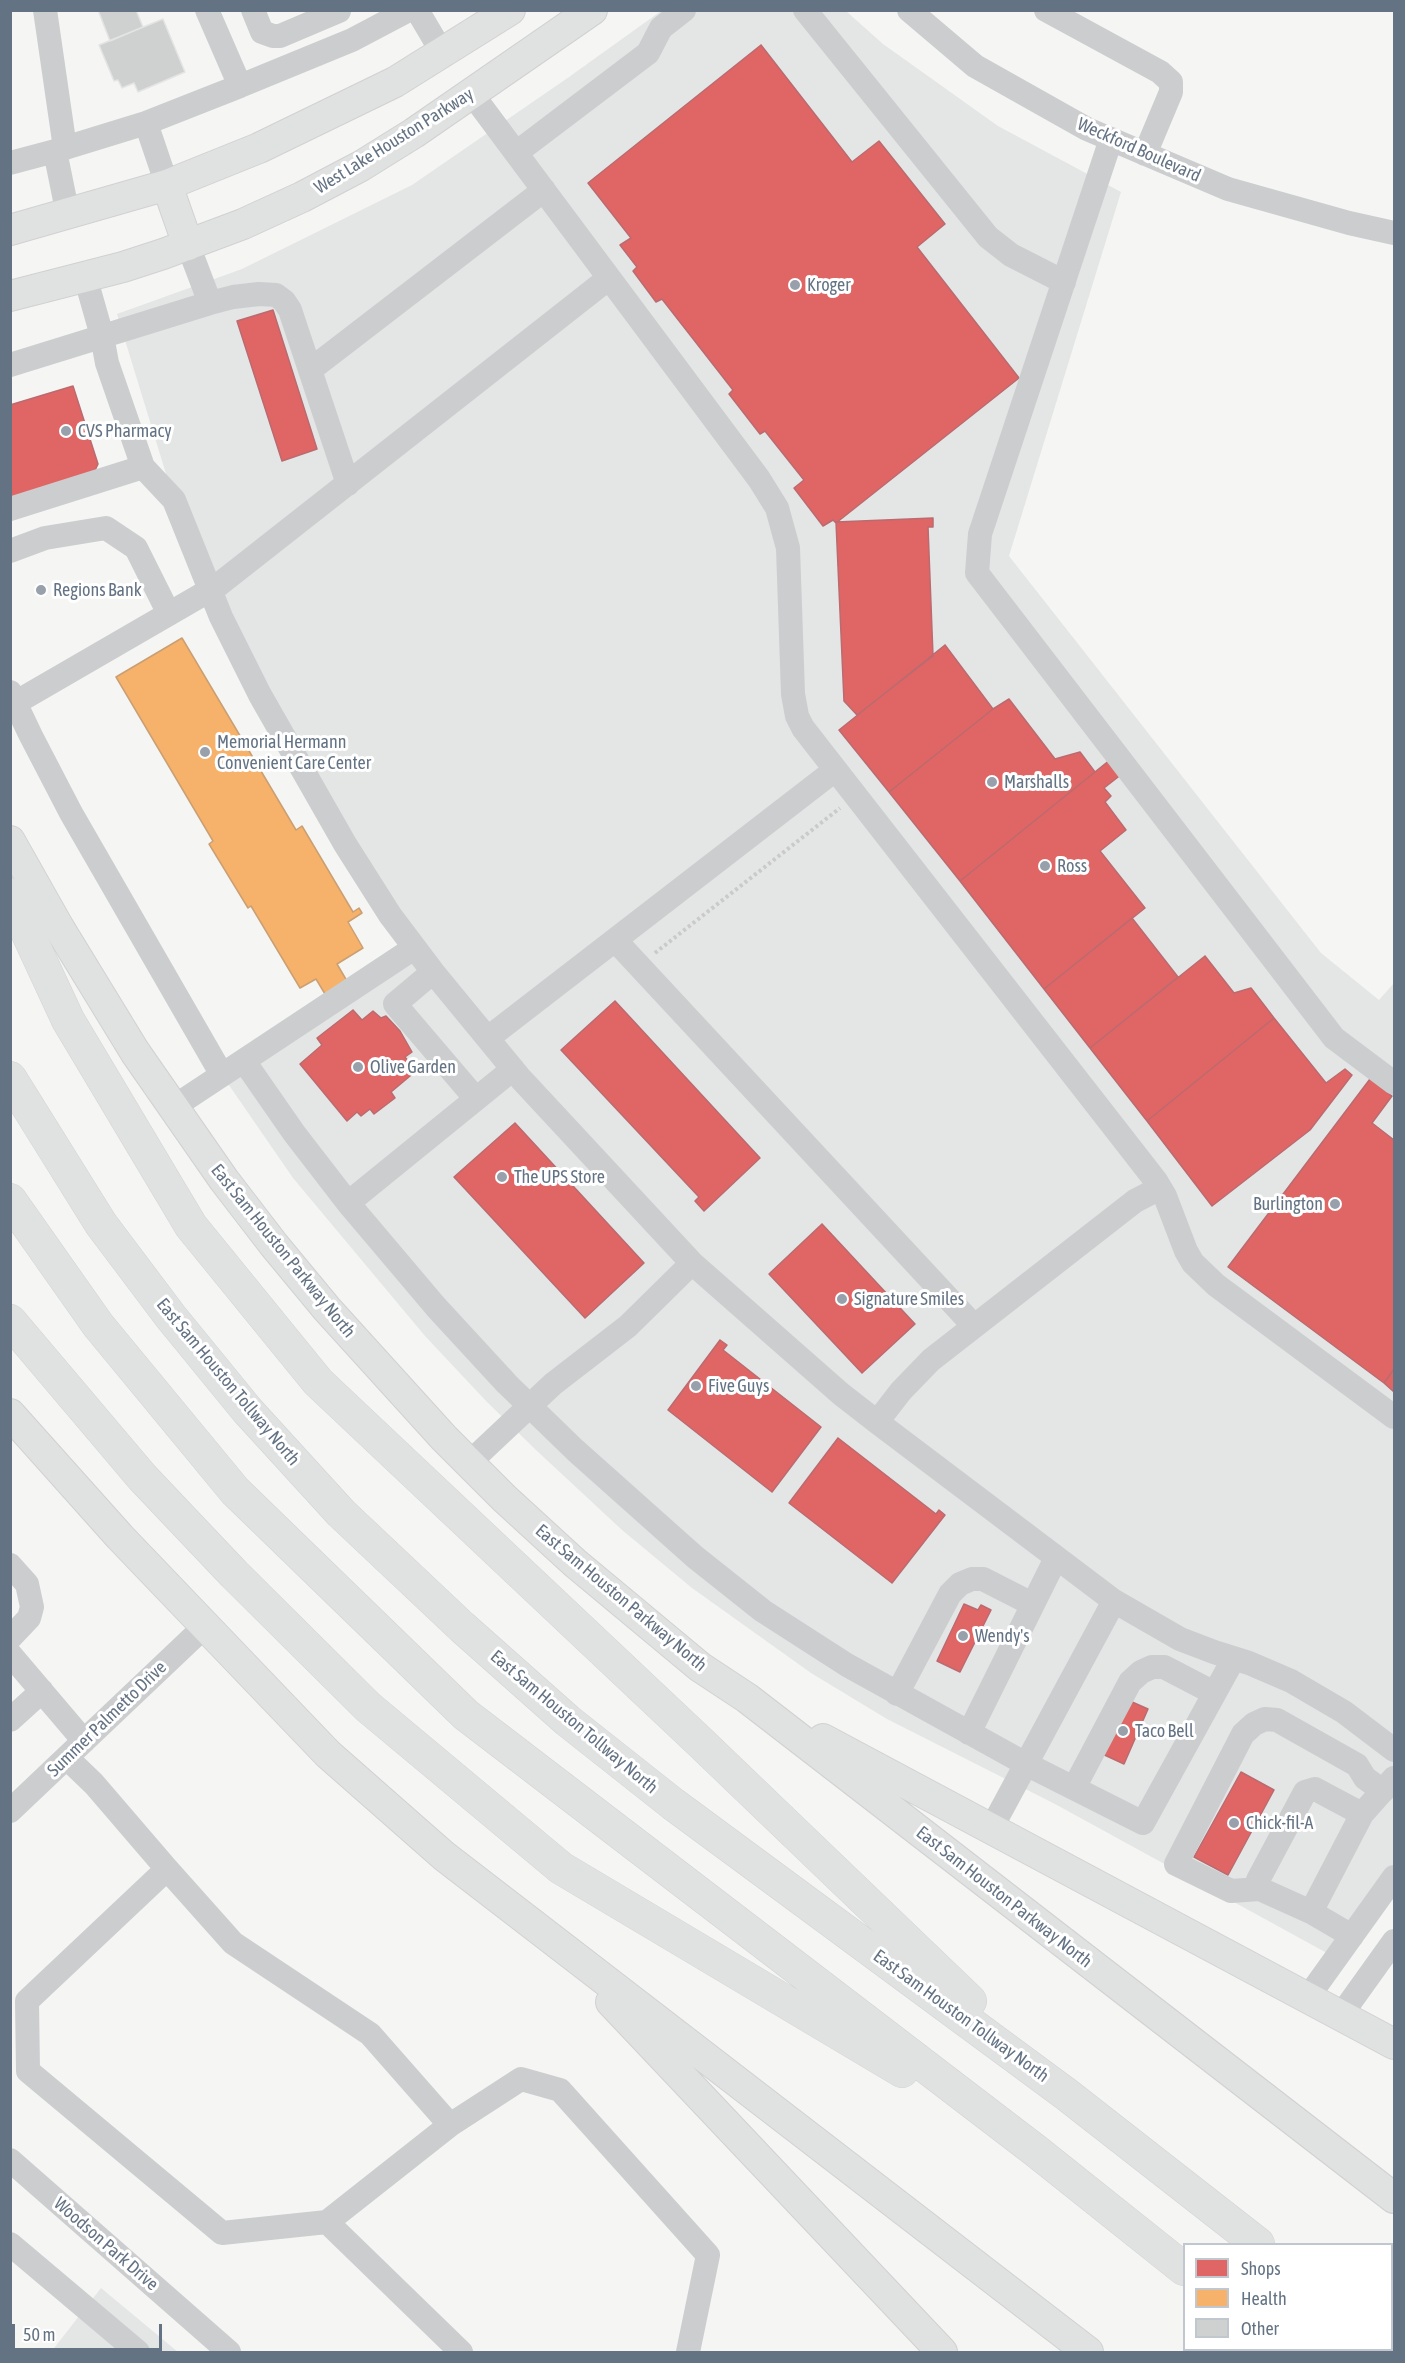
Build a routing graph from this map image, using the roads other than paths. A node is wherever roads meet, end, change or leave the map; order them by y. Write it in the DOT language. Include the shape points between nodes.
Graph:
graph roads {
  1 [pos="45,10"];
  2 [pos="207,10"];
  3 [pos="409,10"];
  4 [pos="417,10"];
  5 [pos="510,10"];
  6 [pos="592,10"];
  7 [pos="684,10"];
  8 [pos="805,10"];
  9 [pos="909,10"];
  10 [pos="1046,10"];
  11 [pos="254,11"];
  12 [pos="339,11"];
  13 [pos="935,19"];
  14 [pos="352,40"];
  15 [pos="443,54"];
  16 [pos="240,86"];
  17 [pos="472,94"];
  18 [pos="146,123"];
  19 [pos="1112,139"];
  20 [pos="60,149"];
  21 [pos="516,153"];
  22 [pos="1145,154"];
  23 [pos="10,163"];
  24 [pos="167,185"];
  25 [pos="544,190"];
  26 [pos="68,214"];
  27 [pos="11,229"];
  28 [pos="1395,233"];
  29 [pos="188,245"];
  30 [pos="85,276"];
  31 [pos="609,278"];
  32 [pos="1064,282"];
  33 [pos="10,296"];
  34 [pos="210,303"];
  35 [pos="102,336"];
  36 [pos="10,365"];
  37 [pos="310,370"];
  38 [pos="143,467"];
  39 [pos="348,484"];
  40 [pos="10,509"];
  41 [pos="10,551"];
  42 [pos="210,591"];
  43 [pos="169,614"];
  44 [pos="13,697"];
  45 [pos="835,770"];
  46 [pos="10,841"];
  47 [pos="10,895"];
  48 [pos="615,940"];
  49 [pos="414,948"];
  50 [pos="433,972"];
  51 [pos="488,1038"];
  52 [pos="244,1060"];
  53 [pos="513,1069"];
  54 [pos="222,1075"];
  55 [pos="10,1078"];
  56 [pos="1395,1083"];
  57 [pos="476,1099"];
  58 [pos="172,1108"];
  59 [pos="1160,1188"];
  60 [pos="10,1200"];
  61 [pos="348,1203"];
  62 [pos="692,1263"];
  63 [pos="10,1322"];
  64 [pos="974,1326"];
  65 [pos="529,1406"];
  66 [pos="10,1414"];
  67 [pos="1395,1417"];
  68 [pos="877,1422"];
  69 [pos="469,1463"];
  70 [pos="1056,1558"];
  71 [pos="10,1565"];
  72 [pos="1114,1600"];
  73 [pos="1032,1604"];
  74 [pos="204,1627"];
  75 [pos="10,1638"];
  76 [pos="10,1654"];
  77 [pos="1234,1658"];
  78 [pos="42,1691"];
  79 [pos="1214,1693"];
  80 [pos="897,1694"];
  81 [pos="747,1698"];
  82 [pos="10,1720"];
  83 [pos="969,1733"];
  84 [pos="84,1741"];
  85 [pos="1395,1750"];
  86 [pos="66,1758"];
  87 [pos="1026,1764"];
  88 [pos="1389,1785"];
  89 [pos="1074,1788"];
  90 [pos="10,1811"];
  91 [pos="1362,1814"];
  92 [pos="991,1829"];
  93 [pos="167,1869"];
  94 [pos="1395,1877"];
  95 [pos="1260,1889"];
  96 [pos="1311,1912"];
  97 [pos="548,1934"];
  98 [pos="1352,1936"];
  99 [pos="1395,1941"];
  100 [pos="1308,1997"];
  101 [pos="1341,2015"];
  102 [pos="1395,2044"];
  103 [pos="1066,2094"];
  104 [pos="450,2125"];
  105 [pos="1036,2151"];
  106 [pos="10,2160"];
  107 [pos="1395,2198"];
  108 [pos="327,2222"];
  109 [pos="1256,2243"];
  110 [pos="10,2244"];
  111 [pos="1183,2267"];
  112 [pos="138,2352"];
  113 [pos="229,2352"];
  114 [pos="461,2352"];
  115 [pos="688,2352"];
  116 [pos="942,2352"];
  117 [pos="1088,2352"];
  1 -- 20 [label="street"];
  2 -- 16 [label="street"];
  3 -- 14 [label="street"];
  4 -- 15 [label="street"];
  5 -- 15 [label="main road"];
  6 -- 17 [label="main road, West Lake Houston Parkway"];
  7 -- 21 [label="street" via="661,28 648,53"];
  8 -- 32 [label="street" via="987,237 1011,255"];
  9 -- 13 [label="street, Weckford Boulevard"];
  10 -- 22 [label="street" via="1160,72 1171,82 1171,92"];
  11 -- 12 [label="street" via="262,32 273,36"];
  12 -- 14 [label="street"];
  13 -- 19 [label="street, Weckford Boulevard" via="975,66"];
  14 -- 16 [label="street"];
  15 -- 17 [label="main road"];
  15 -- 24 [label="main road" via="309,125"];
  16 -- 18 [label="street"];
  17 -- 21 [label="street"];
  17 -- 29 [label="main road, West Lake Houston Parkway" via="361,166 243,224"];
  18 -- 20 [label="street"];
  18 -- 24 [label="street"];
  19 -- 22 [label="street, Weckford Boulevard"];
  19 -- 32 [label="street"];
  20 -- 23 [label="street"];
  20 -- 26 [label="street"];
  21 -- 25 [label="street"];
  22 -- 28 [label="street, Weckford Boulevard" via="1228,189"];
  24 -- 26 [label="main road"];
  24 -- 29 [label="main road"];
  25 -- 31 [label="street"];
  25 -- 37 [label="street"];
  26 -- 27 [label="main road"];
  29 -- 30 [label="main road, West Lake Houston Parkway"];
  29 -- 34 [label="street"];
  30 -- 33 [label="main road, West Lake Houston Parkway"];
  30 -- 35 [label="street"];
  31 -- 39 [label="street"];
  31 -- 45 [label="street" via="777,508 788,548 795,706 802,728"];
  32 -- 56 [label="street" via="981,534 977,573 1334,1038"];
  34 -- 35 [label="street"];
  34 -- 37 [label="street" via="250,294 280,297 290,310"];
  35 -- 36 [label="street"];
  35 -- 38 [label="street" via="107,363"];
  37 -- 39 [label="street"];
  38 -- 40 [label="street"];
  38 -- 42 [label="street" via="174,500"];
  39 -- 42 [label="street"];
  41 -- 43 [label="street" via="45,538 106,528 136,548"];
  42 -- 43 [label="street"];
  42 -- 49 [label="street" via="296,760 345,844"];
  43 -- 44 [label="street"];
  44 -- 54 [label="street" via="70,813"];
  45 -- 48 [label="street"];
  45 -- 59 [label="street"];
  46 -- 58 [label="main road, East Sam Houston Parkway North" via="86,973"];
  47 -- 103 [label="highway" via="68,1020 191,1226 318,1382"];
  48 -- 51 [label="street"];
  48 -- 64 [label="street"];
  49 -- 50 [label="street"];
  49 -- 52 [label="street"];
  50 -- 51 [label="street"];
  50 -- 57 [label="street" via="395,1004"];
  51 -- 53 [label="street"];
  52 -- 54 [label="street"];
  52 -- 61 [label="street"];
  53 -- 57 [label="street"];
  53 -- 62 [label="street"];
  54 -- 58 [label="street"];
  55 -- 103 [label="highway, East Sam Houston Tollway North" via="101,1224 171,1317 247,1410 341,1513 568,1721 682,1811"];
  57 -- 61 [label="street"];
  58 -- 69 [label="main road, East Sam Houston Parkway North" via="274,1245 382,1371"];
  59 -- 64 [label="street" via="1135,1201"];
  59 -- 67 [label="street" via="1186,1251 1203,1274"];
  60 -- 105 [label="highway" via="98,1325 235,1491 466,1715"];
  61 -- 65 [label="street" via="436,1307"];
  62 -- 65 [label="street" via="628,1326 570,1369"];
  62 -- 68 [label="street"];
  63 -- 105 [label="highway" via="142,1477 234,1574 369,1707 561,1868"];
  64 -- 68 [label="street" via="931,1360"];
  65 -- 69 [label="street"];
  65 -- 80 [label="street" via="654,1522 736,1590 819,1648"];
  66 -- 74 [label="main road"];
  68 -- 70 [label="street"];
  69 -- 81 [label="main road, East Sam Houston Parkway North" via="644,1622"];
  70 -- 72 [label="street"];
  70 -- 73 [label="street"];
  71 -- 75 [label="street" via="27,1584 32,1607 29,1618"];
  72 -- 77 [label="street" via="1180,1639"];
  72 -- 87 [label="street"];
  73 -- 80 [label="street" via="983,1579 960,1584 950,1594"];
  73 -- 83 [label="street"];
  74 -- 84 [label="street, Summer Palmetto Drive"];
  74 -- 97 [label="main road" via="328,1754 444,1856"];
  76 -- 78 [label="street"];
  77 -- 79 [label="street"];
  77 -- 85 [label="street" via="1318,1695"];
  78 -- 82 [label="street"];
  78 -- 84 [label="street"];
  79 -- 89 [label="street" via="1164,1667 1141,1672 1130,1682"];
  79 -- 89 [label="street" via="1143,1823"];
  80 -- 83 [label="street"];
  81 -- 92 [label="main road"];
  81 -- 107 [label="main road, East Sam Houston Parkway North"];
  83 -- 87 [label="street"];
  84 -- 86 [label="street, Summer Palmetto Drive"];
  86 -- 90 [label="street, Summer Palmetto Drive"];
  86 -- 93 [label="street" via="94,1784"];
  87 -- 89 [label="street"];
  87 -- 92 [label="street"];
  88 -- 91 [label="street"];
  88 -- 95 [label="street" via="1365,1778 1357,1765 1276,1720 1254,1724 1243,1734 1176,1864 1231,1891"];
  91 -- 95 [label="street" via="1315,1789 1305,1792 1258,1880"];
  91 -- 96 [label="street"];
  92 -- 100 [label="main road"];
  93 -- 104 [label="street" via="233,1943 370,2034"];
  93 -- 108 [label="street" via="27,2001 28,2071 222,2233"];
  94 -- 98 [label="street"];
  95 -- 96 [label="street"];
  96 -- 98 [label="street"];
  97 -- 116 [label="main road"];
  97 -- 117 [label="main road"];
  98 -- 100 [label="street"];
  99 -- 101 [label="street"];
  100 -- 101 [label="main road"];
  101 -- 102 [label="main road"];
  103 -- 109 [label="highway, East Sam Houston Tollway North"];
  104 -- 108 [label="street"];
  104 -- 115 [label="street" via="521,2079 560,2090 708,2254"];
  105 -- 111 [label="highway"];
  106 -- 113 [label="street, Woodson Park Drive"];
  108 -- 114 [label="street"];
  110 -- 112 [label="street"];
}
